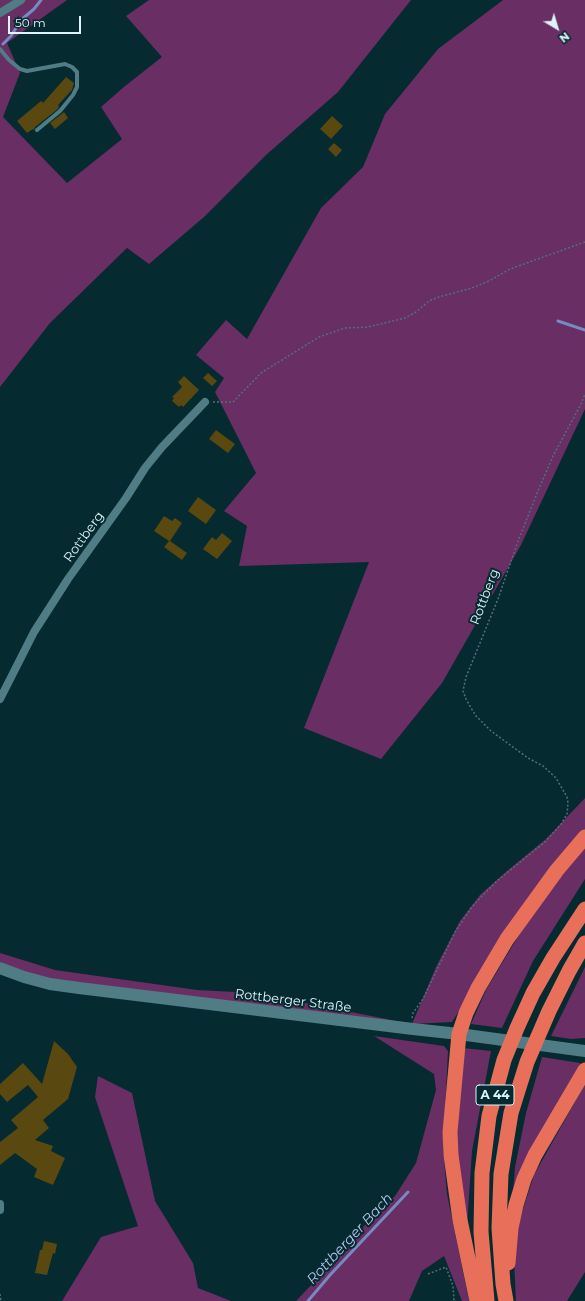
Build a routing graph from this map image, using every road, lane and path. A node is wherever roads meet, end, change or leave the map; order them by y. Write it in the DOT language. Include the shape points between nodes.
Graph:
graph roads {
  1 [pos="20,0"];
  2 [pos="0,13"];
  3 [pos="0,48"];
  4 [pos="37,130"];
  5 [pos="585,242"];
  6 [pos="585,394"];
  7 [pos="205,402"];
  8 [pos="0,699"];
  9 [pos="585,837"];
  10 [pos="585,908"];
  11 [pos="585,942"];
  12 [pos="0,968"];
  13 [pos="413,1030"];
  14 [pos="459,1034"];
  15 [pos="585,1051"];
  16 [pos="585,1070"];
  17 [pos="0,1204"];
  18 [pos="0,1210"];
  19 [pos="428,1274"];
  20 [pos="503,1284"];
  21 [pos="0,1294"];
  22 [pos="1,1301"];
  23 [pos="454,1301"];
  24 [pos="477,1301"];
  25 [pos="487,1301"];
  26 [pos="506,1301"];
  1 -- 2 [label="street"];
  3 -- 4 [label="lane" via="20,69 65,64 77,72 77,87 73,94 60,111"];
  5 -- 7 [label="path" via="510,269 472,288 429,301 405,318 368,327 345,328 320,337 261,373 233,402"];
  6 -- 13 [label="path, Rottberg" via="538,491 466,677 463,691 476,716 491,731 556,778 565,793 568,803 567,814 546,841 497,881 471,908 455,932 423,1000 413,1014"];
  7 -- 8 [label="street, Rottberg" via="145,468 122,505 68,579 34,632"];
  9 -- 14 [label="highway" via="557,870 507,939 478,988"];
  10 -- 25 [label="highway, A 44" via="533,993 504,1060 489,1116 482,1173 481,1232"];
  11 -- 20 [label="highway, A 44" via="535,1043 511,1113 501,1174 499,1228"];
  12 -- 13 [label="main road, Rottberger Straße" via="50,984"];
  13 -- 14 [label="main road, Rottberger Straße"];
  14 -- 15 [label="main road, Rottberger Straße"];
  14 -- 24 [label="highway" via="450,1132 451,1155 460,1220"];
  16 -- 20 [label="highway" via="524,1178 511,1228 509,1260"];
  17 -- 18 [label="street"];
  19 -- 23 [label="path" via="446,1267"];
  20 -- 26 [label="highway, A 44"];
  21 -- 22 [label="path"];
}
